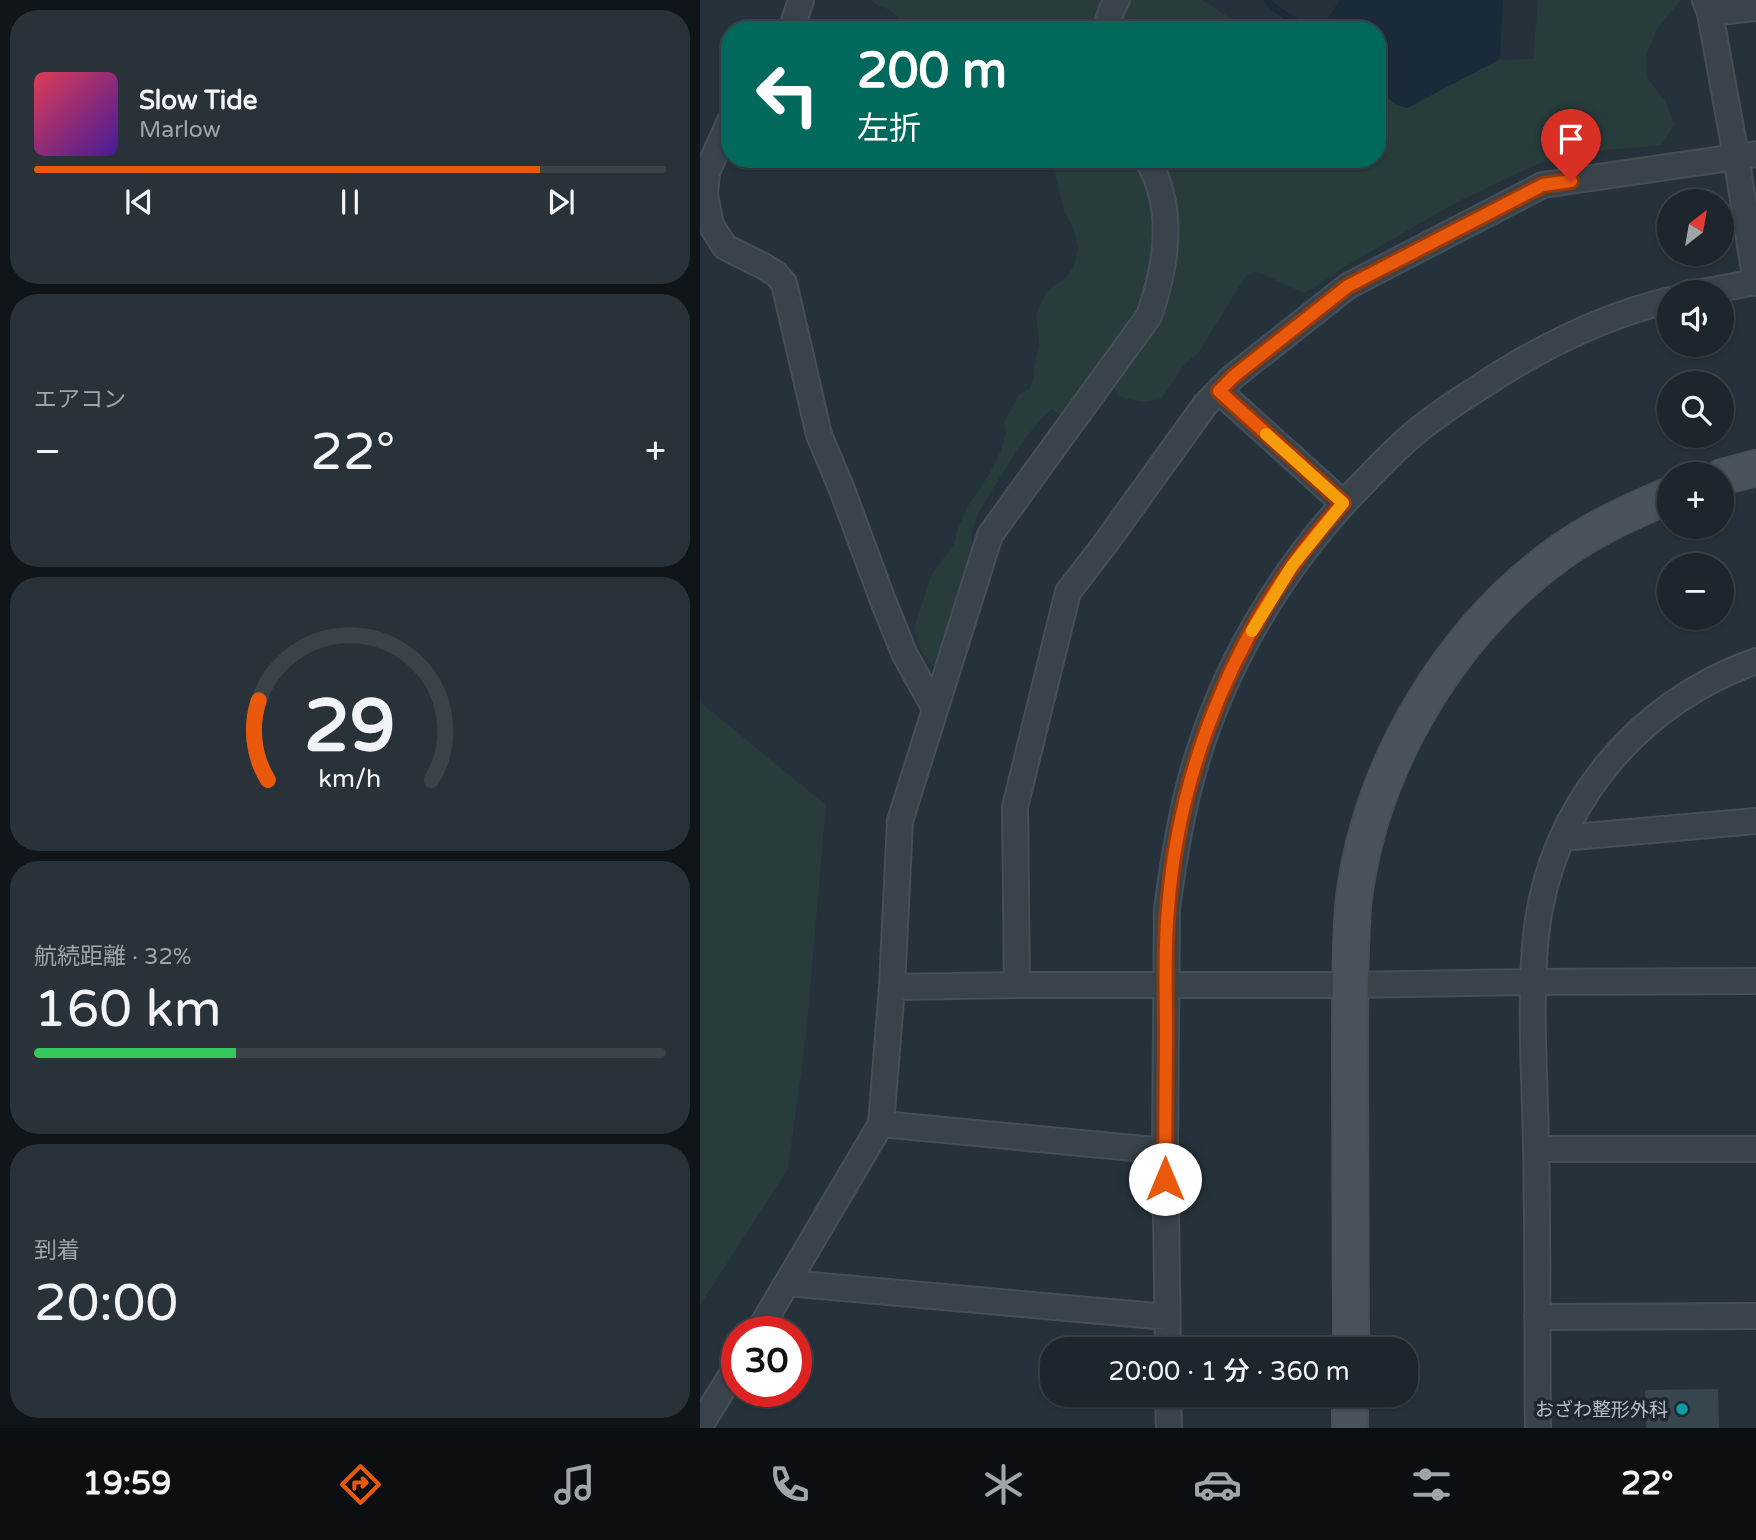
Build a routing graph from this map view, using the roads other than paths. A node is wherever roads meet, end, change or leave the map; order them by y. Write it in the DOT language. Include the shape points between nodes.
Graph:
graph roads {
  1 [pos="801,0"];
  2 [pos="1117,0"];
  3 [pos="1707,6"];
  4 [pos="1756,8"];
  5 [pos="794,21"];
  6 [pos="1108,21"];
  7 [pos="721,142"];
  8 [pos="1746,155"];
  9 [pos="1152,168"];
  10 [pos="1756,282"];
  11 [pos="1734,286"];
  12 [pos="1657,304"];
  13 [pos="1219,391"];
  14 [pos="1756,468"];
  15 [pos="1734,474"];
  16 [pos="1657,501"];
  17 [pos="1343,503"];
  18 [pos="1756,661"];
  19 [pos="935,709"];
  20 [pos="1756,821"];
  21 [pos="1562,838"];
  22 [pos="1756,981"];
  23 [pos="1533,982"];
  24 [pos="1017,985"];
  25 [pos="1166,985"];
  26 [pos="1350,985"];
  27 [pos="892,987"];
  28 [pos="881,1124"];
  29 [pos="1536,1149"];
  30 [pos="1756,1149"];
  31 [pos="1165,1151"];
  32 [pos="788,1283"];
  33 [pos="1756,1315"];
  34 [pos="768,1316"];
  35 [pos="1167,1317"];
  36 [pos="1537,1317"];
  37 [pos="1168,1337"];
  38 [pos="1351,1337"];
  39 [pos="721,1392"];
  40 [pos="1168,1407"];
  41 [pos="1350,1407"];
  42 [pos="700,1426"];
  43 [pos="1168,1428"];
  44 [pos="1350,1428"];
  45 [pos="1538,1428"];
  1 -- 5 [label="street"];
  2 -- 6 [label="street"];
  3 -- 4 [label="street"];
  3 -- 8 [label="street"];
  7 -- 19 [label="street" via="708,172 705,195 711,225 726,247 776,274 784,284 819,435 905,655"];
  8 -- 10 [label="street"];
  8 -- 13 [label="street" via="1543,185 1348,286"];
  9 -- 19 [label="street" via="1167,228 1158,290 1149,316 990,535"];
  10 -- 11 [label="street"];
  12 -- 17 [label="street" via="1577,333 1496,376 1421,428"];
  13 -- 17 [label="street"];
  13 -- 24 [label="street" via="1068,592 1015,807"];
  14 -- 15 [label="street"];
  16 -- 26 [label="street" via="1607,523 1535,571 1467,639 1430,692 1396,756 1370,822 1356,885"];
  17 -- 25 [label="street" via="1272,597 1214,710 1179,828 1167,909"];
  18 -- 21 [label="street" via="1699,687 1648,721 1599,774"];
  19 -- 27 [label="street" via="900,821"];
  20 -- 21 [label="street"];
  21 -- 23 [label="street" via="1545,886"];
  22 -- 23 [label="street"];
  23 -- 26 [label="street"];
  23 -- 29 [label="street"];
  24 -- 25 [label="street"];
  24 -- 27 [label="street"];
  25 -- 26 [label="street"];
  25 -- 31 [label="street"];
  26 -- 38 [label="street"];
  27 -- 28 [label="street"];
  28 -- 31 [label="street"];
  28 -- 32 [label="street"];
  29 -- 30 [label="street"];
  29 -- 36 [label="street"];
  31 -- 35 [label="street"];
  32 -- 34 [label="street"];
  32 -- 35 [label="street"];
  33 -- 36 [label="street"];
  35 -- 37 [label="street"];
  36 -- 45 [label="street"];
  39 -- 42 [label="street"];
  40 -- 43 [label="street"];
  41 -- 44 [label="street"];
}
